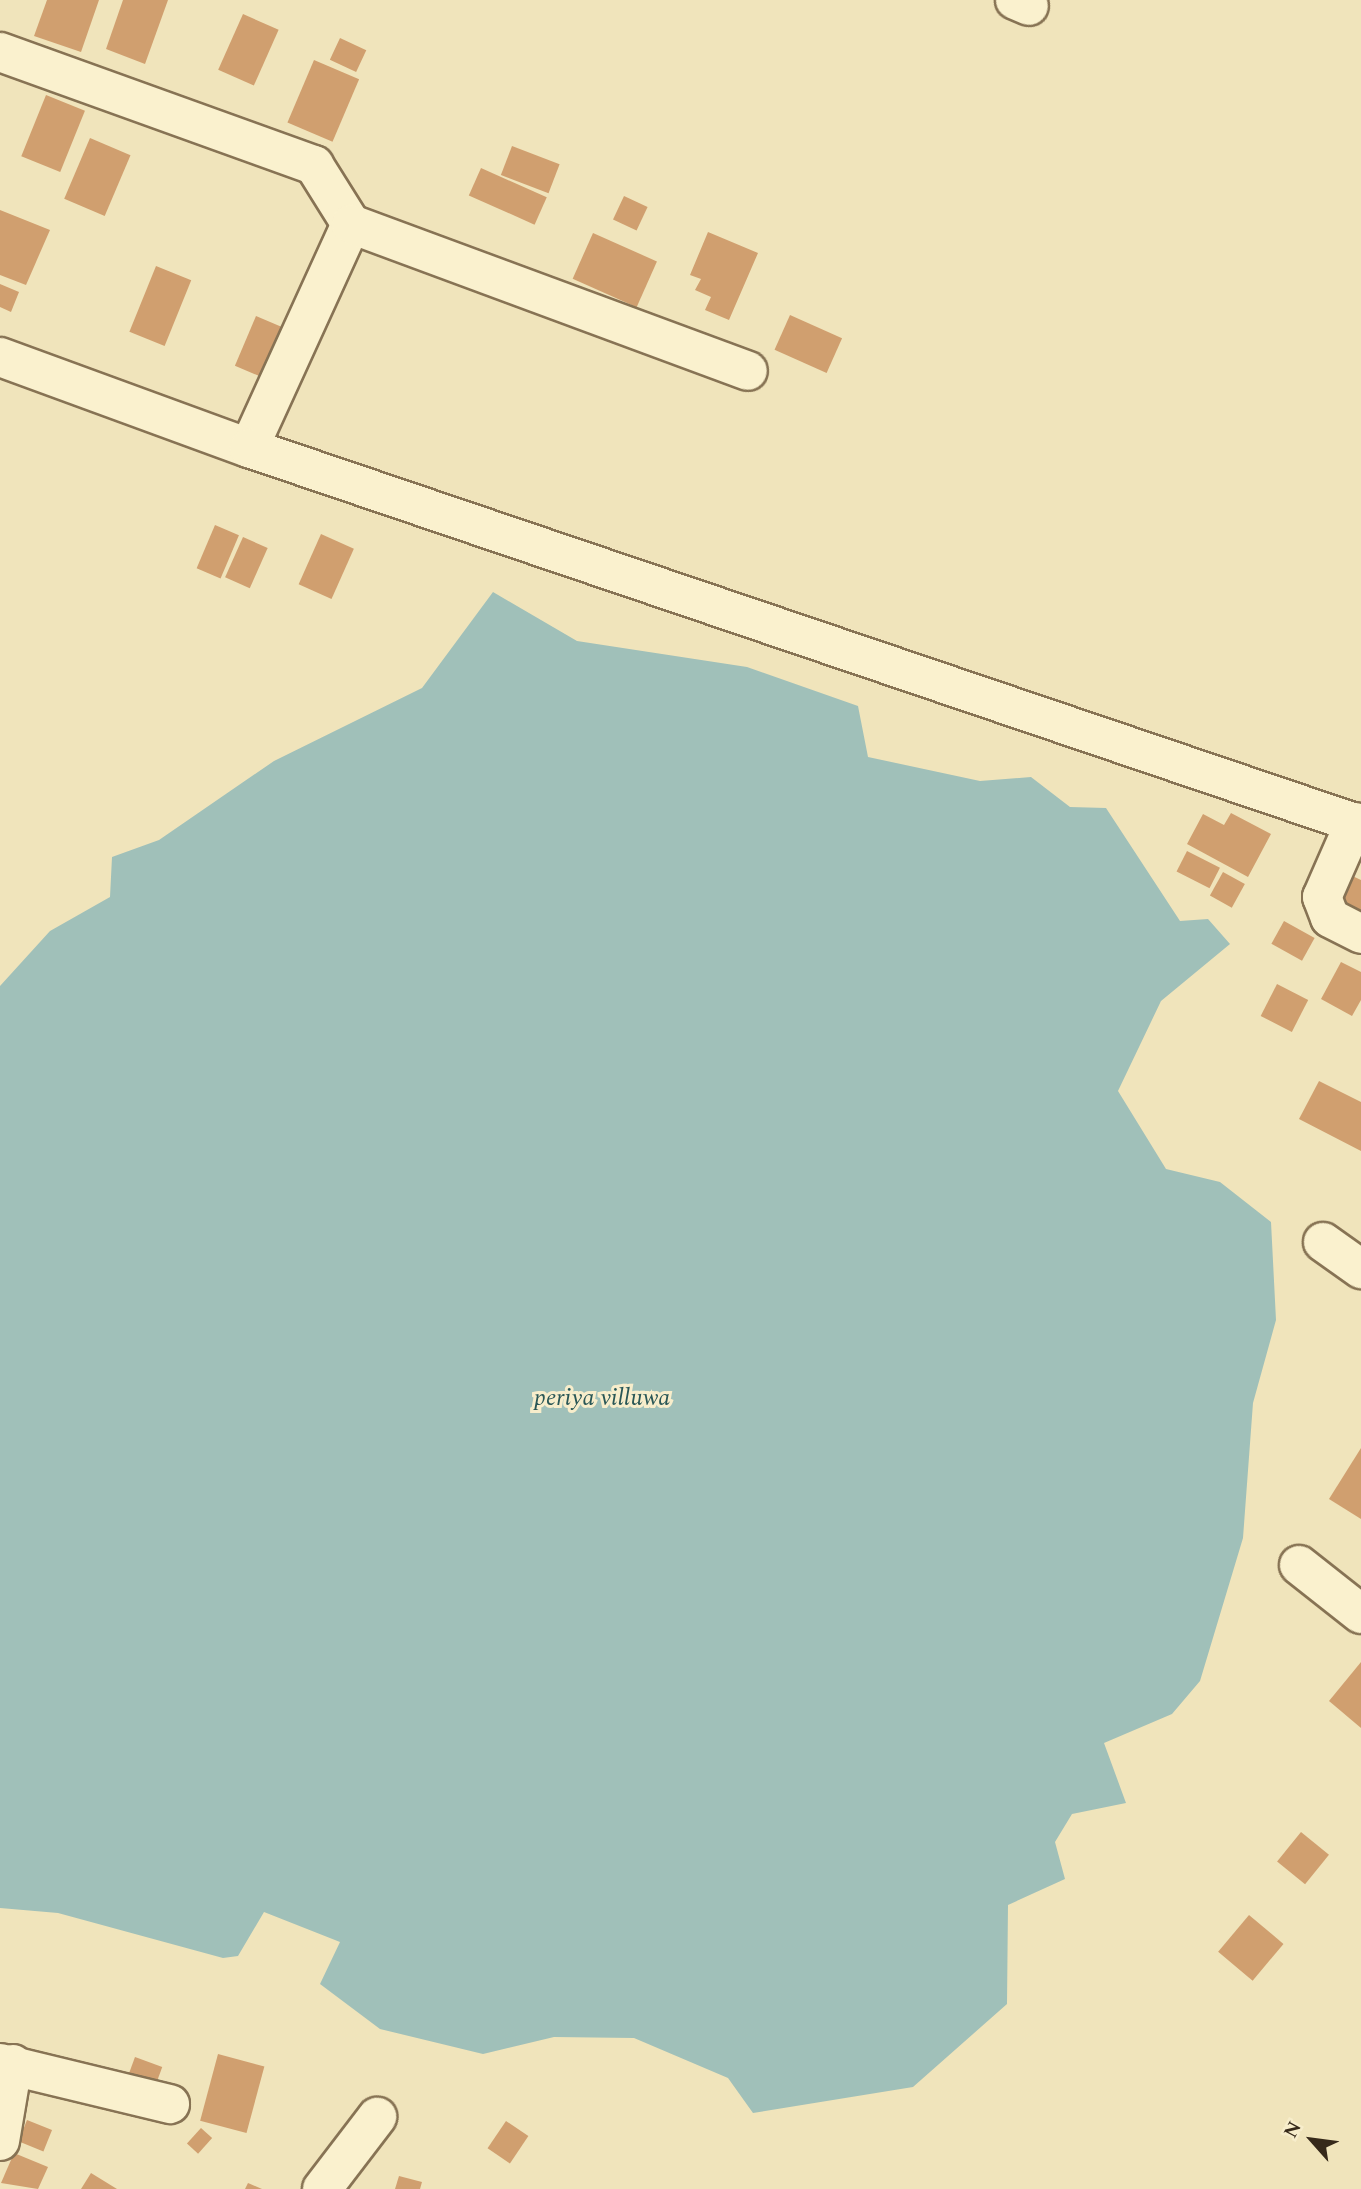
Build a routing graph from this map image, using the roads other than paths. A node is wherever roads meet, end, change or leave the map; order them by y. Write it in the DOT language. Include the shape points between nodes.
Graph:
graph roads {
  1 [pos="0,52"];
  2 [pos="351,224"];
  3 [pos="0,357"];
  4 [pos="748,371"];
  5 [pos="249,448"];
  6 [pos="1358,824"];
  7 [pos="1361,934"];
  8 [pos="1323,1242"];
  9 [pos="1361,1269"];
  10 [pos="1299,1565"];
  11 [pos="1361,1614"];
  12 [pos="7,2063"];
  13 [pos="170,2104"];
  14 [pos="377,2117"];
  15 [pos="0,2141"];
  16 [pos="323,2189"];
  1 -- 2 [label="street" via="314,165"];
  2 -- 4 [label="street"];
  2 -- 5 [label="street"];
  3 -- 5 [label="street"];
  5 -- 6 [label="street"];
  6 -- 7 [label="street" via="1322,897 1330,918"];
  8 -- 9 [label="street"];
  10 -- 11 [label="street"];
  12 -- 13 [label="street"];
  12 -- 15 [label="street"];
  14 -- 16 [label="street"];
}
